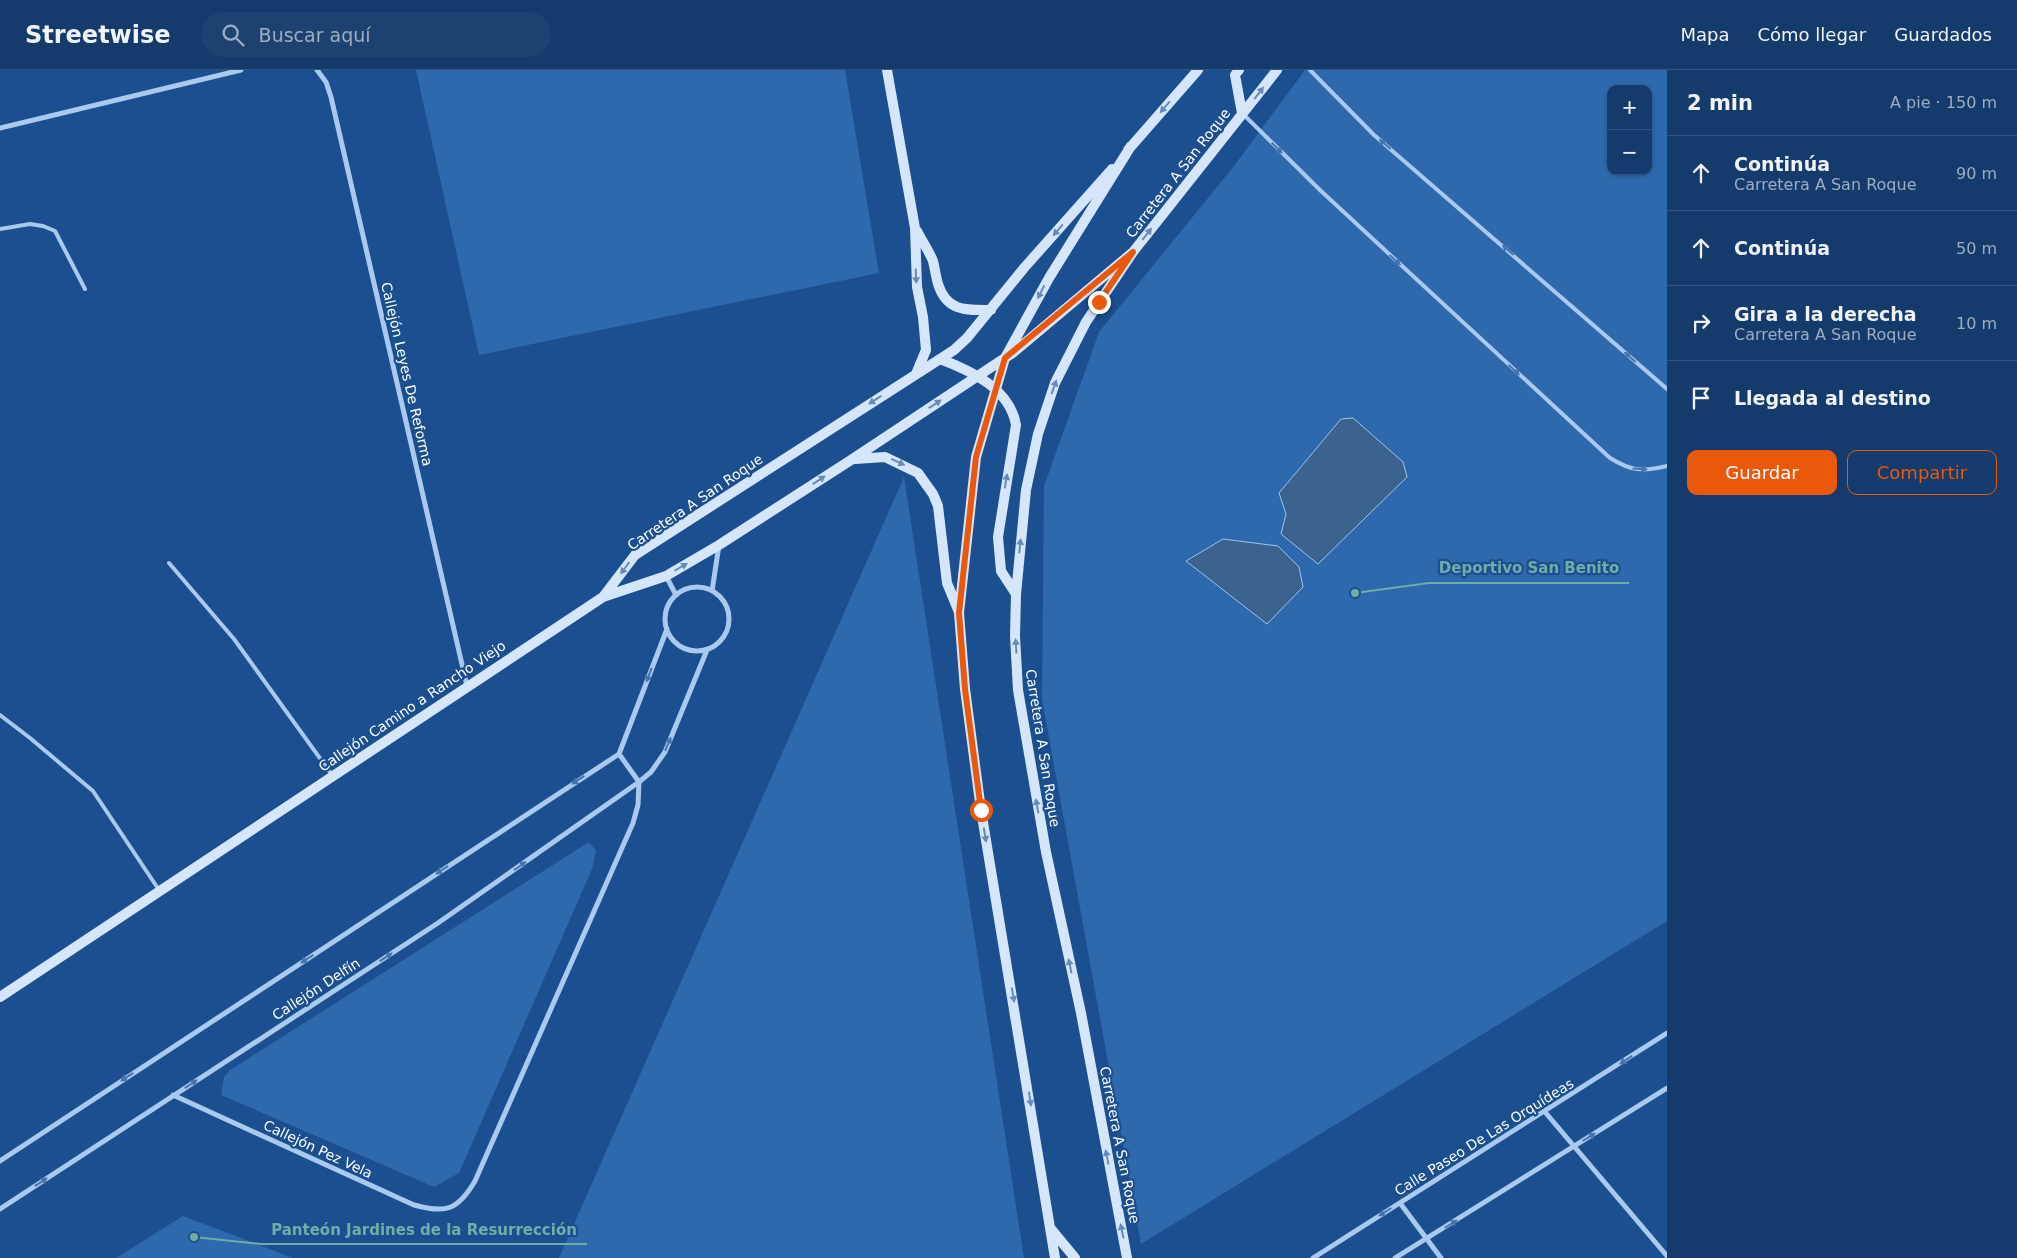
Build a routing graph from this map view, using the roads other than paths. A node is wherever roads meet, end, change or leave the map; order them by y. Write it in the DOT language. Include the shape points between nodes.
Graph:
graph roads {
  1 [pos="241,70"];
  2 [pos="317,70"];
  3 [pos="887,70"];
  4 [pos="1198,70"];
  5 [pos="1240,70"];
  6 [pos="1277,70"];
  7 [pos="1310,70"];
  8 [pos="1242,114"];
  9 [pos="0,128"];
  10 [pos="1131,146"];
  11 [pos="915,228"];
  12 [pos="0,229"];
  13 [pos="1133,252"];
  14 [pos="86,289"];
  15 [pos="991,310"];
  16 [pos="1005,358"];
  17 [pos="940,359"];
  18 [pos="916,374"];
  19 [pos="977,376"];
  20 [pos="995,389"];
  21 [pos="1667,389"];
  22 [pos="851,460"];
  23 [pos="1667,466"];
  24 [pos="719,545"];
  25 [pos="169,563"];
  26 [pos="666,576"];
  27 [pos="712,591"];
  28 [pos="1016,594"];
  29 [pos="676,595"];
  30 [pos="603,597"];
  31 [pos="959,613"];
  32 [pos="667,629"];
  33 [pos="707,650"];
  34 [pos="467,686"];
  35 [pos="0,715"];
  36 [pos="619,754"];
  37 [pos="333,776"];
  38 [pos="640,782"];
  39 [pos="160,890"];
  40 [pos="0,997"];
  41 [pos="1667,1033"];
  42 [pos="1667,1088"];
  43 [pos="173,1095"];
  44 [pos="1545,1112"];
  45 [pos="1573,1147"];
  46 [pos="0,1161"];
  47 [pos="1400,1203"];
  48 [pos="0,1209"];
  49 [pos="1050,1229"];
  50 [pos="1426,1240"];
  51 [pos="1667,1256"];
  52 [pos="1055,1258"];
  53 [pos="1075,1258"];
  54 [pos="1127,1258"];
  55 [pos="1313,1258"];
  56 [pos="1395,1258"];
  57 [pos="1441,1258"];
  1 -- 9 [label="street"];
  2 -- 34 [label="street, Callejón Leyes De Reforma" via="331,97"];
  3 -- 11 [label="main road"];
  4 -- 10 [label="main road, Carretera A San Roque, one-way"];
  5 -- 8 [label="main road" via="1235,75"];
  8 -- 6 [label="main road, Carretera A San Roque, one-way"];
  21 -- 7 [label="lane, one-way" via="1374,135"];
  13 -- 8 [label="main road, Carretera A San Roque, one-way"];
  8 -- 23 [label="lane, one-way" via="1610,458 1626,468 1652,470"];
  10 -- 15 [label="main road, Carretera A San Roque, one-way"];
  10 -- 16 [label="main road, one-way" via="1049,278"];
  11 -- 15 [label="main road" via="933,261 945,299 955,307"];
  11 -- 18 [label="main road, one-way" via="917,287 926,350"];
  12 -- 14 [label="lane" via="30,224 55,231"];
  13 -- 16 [label="main road, Callejón Camino a Rancho Viejo"];
  28 -- 13 [label="main road, Carretera A San Roque, one-way" via="1026,490 1038,434 1055,383 1086,322"];
  15 -- 17 [label="main road, Carretera A San Roque" via="968,338"];
  16 -- 19 [label="main road, Callejón Camino a Rancho Viejo"];
  16 -- 20 [label="main road"];
  17 -- 18 [label="main road, Carretera A San Roque"];
  17 -- 19 [label="main road"];
  18 -- 30 [label="main road, Carretera A San Roque, one-way" via="635,556"];
  19 -- 20 [label="main road"];
  22 -- 19 [label="main road, Callejón Camino a Rancho Viejo, one-way"];
  28 -- 20 [label="main road, one-way" via="1001,571 998,537 1016,425 1008,401"];
  20 -- 31 [label="main road" via="976,457"];
  24 -- 22 [label="main road, Callejón Camino a Rancho Viejo, one-way"];
  22 -- 31 [label="main road, one-way" via="886,457 912,469 930,488 938,506 946,583"];
  26 -- 24 [label="main road, Callejón Camino a Rancho Viejo, one-way"];
  24 -- 27 [label="street"];
  25 -- 37 [label="lane" via="234,639"];
  26 -- 29 [label="street"];
  26 -- 30 [label="main road, Callejón Camino a Rancho Viejo"];
  27 -- 29 [label="street" via="693,588"];
  27 -- 33 [label="street" via="725,604 730,622 722,640"];
  54 -- 28 [label="main road, Carretera A San Roque, one-way" via="1081,1013 1035,796 1018,690"];
  29 -- 32 [label="street" via="667,611"];
  30 -- 34 [label="main road, Callejón Camino a Rancho Viejo"];
  31 -- 49 [label="main road, one-way" via="981,810"];
  32 -- 33 [label="street" via="683,648"];
  32 -- 36 [label="street, one-way"];
  38 -- 33 [label="street, Callejón Delfín, one-way" via="652,772 665,752"];
  34 -- 37 [label="main road, Callejón Camino a Rancho Viejo"];
  35 -- 39 [label="lane" via="94,792"];
  36 -- 38 [label="street"];
  36 -- 46 [label="street, one-way"];
  37 -- 39 [label="main road, Callejón Camino a Rancho Viejo"];
  43 -- 38 [label="street, Callejón Delfín, one-way" via="438,923"];
  38 -- 43 [label="street, Callejón Pez Vela" via="638,805 629,832 474,1181 456,1206 442,1211 414,1206"];
  39 -- 40 [label="main road, Callejón Camino a Rancho Viejo"];
  41 -- 44 [label="street, Calle Paseo De Las Orquídeas, one-way"];
  45 -- 42 [label="street, one-way"];
  48 -- 43 [label="street, Callejón Delfín, one-way"];
  44 -- 45 [label="street"];
  44 -- 47 [label="street, Calle Paseo De Las Orquídeas"];
  50 -- 45 [label="street, one-way"];
  45 -- 51 [label="street"];
  47 -- 50 [label="street"];
  47 -- 55 [label="street, Calle Paseo De Las Orquídeas, one-way"];
  49 -- 52 [label="main road"];
  49 -- 53 [label="main road"];
  50 -- 56 [label="street"];
  50 -- 57 [label="street"];
}
